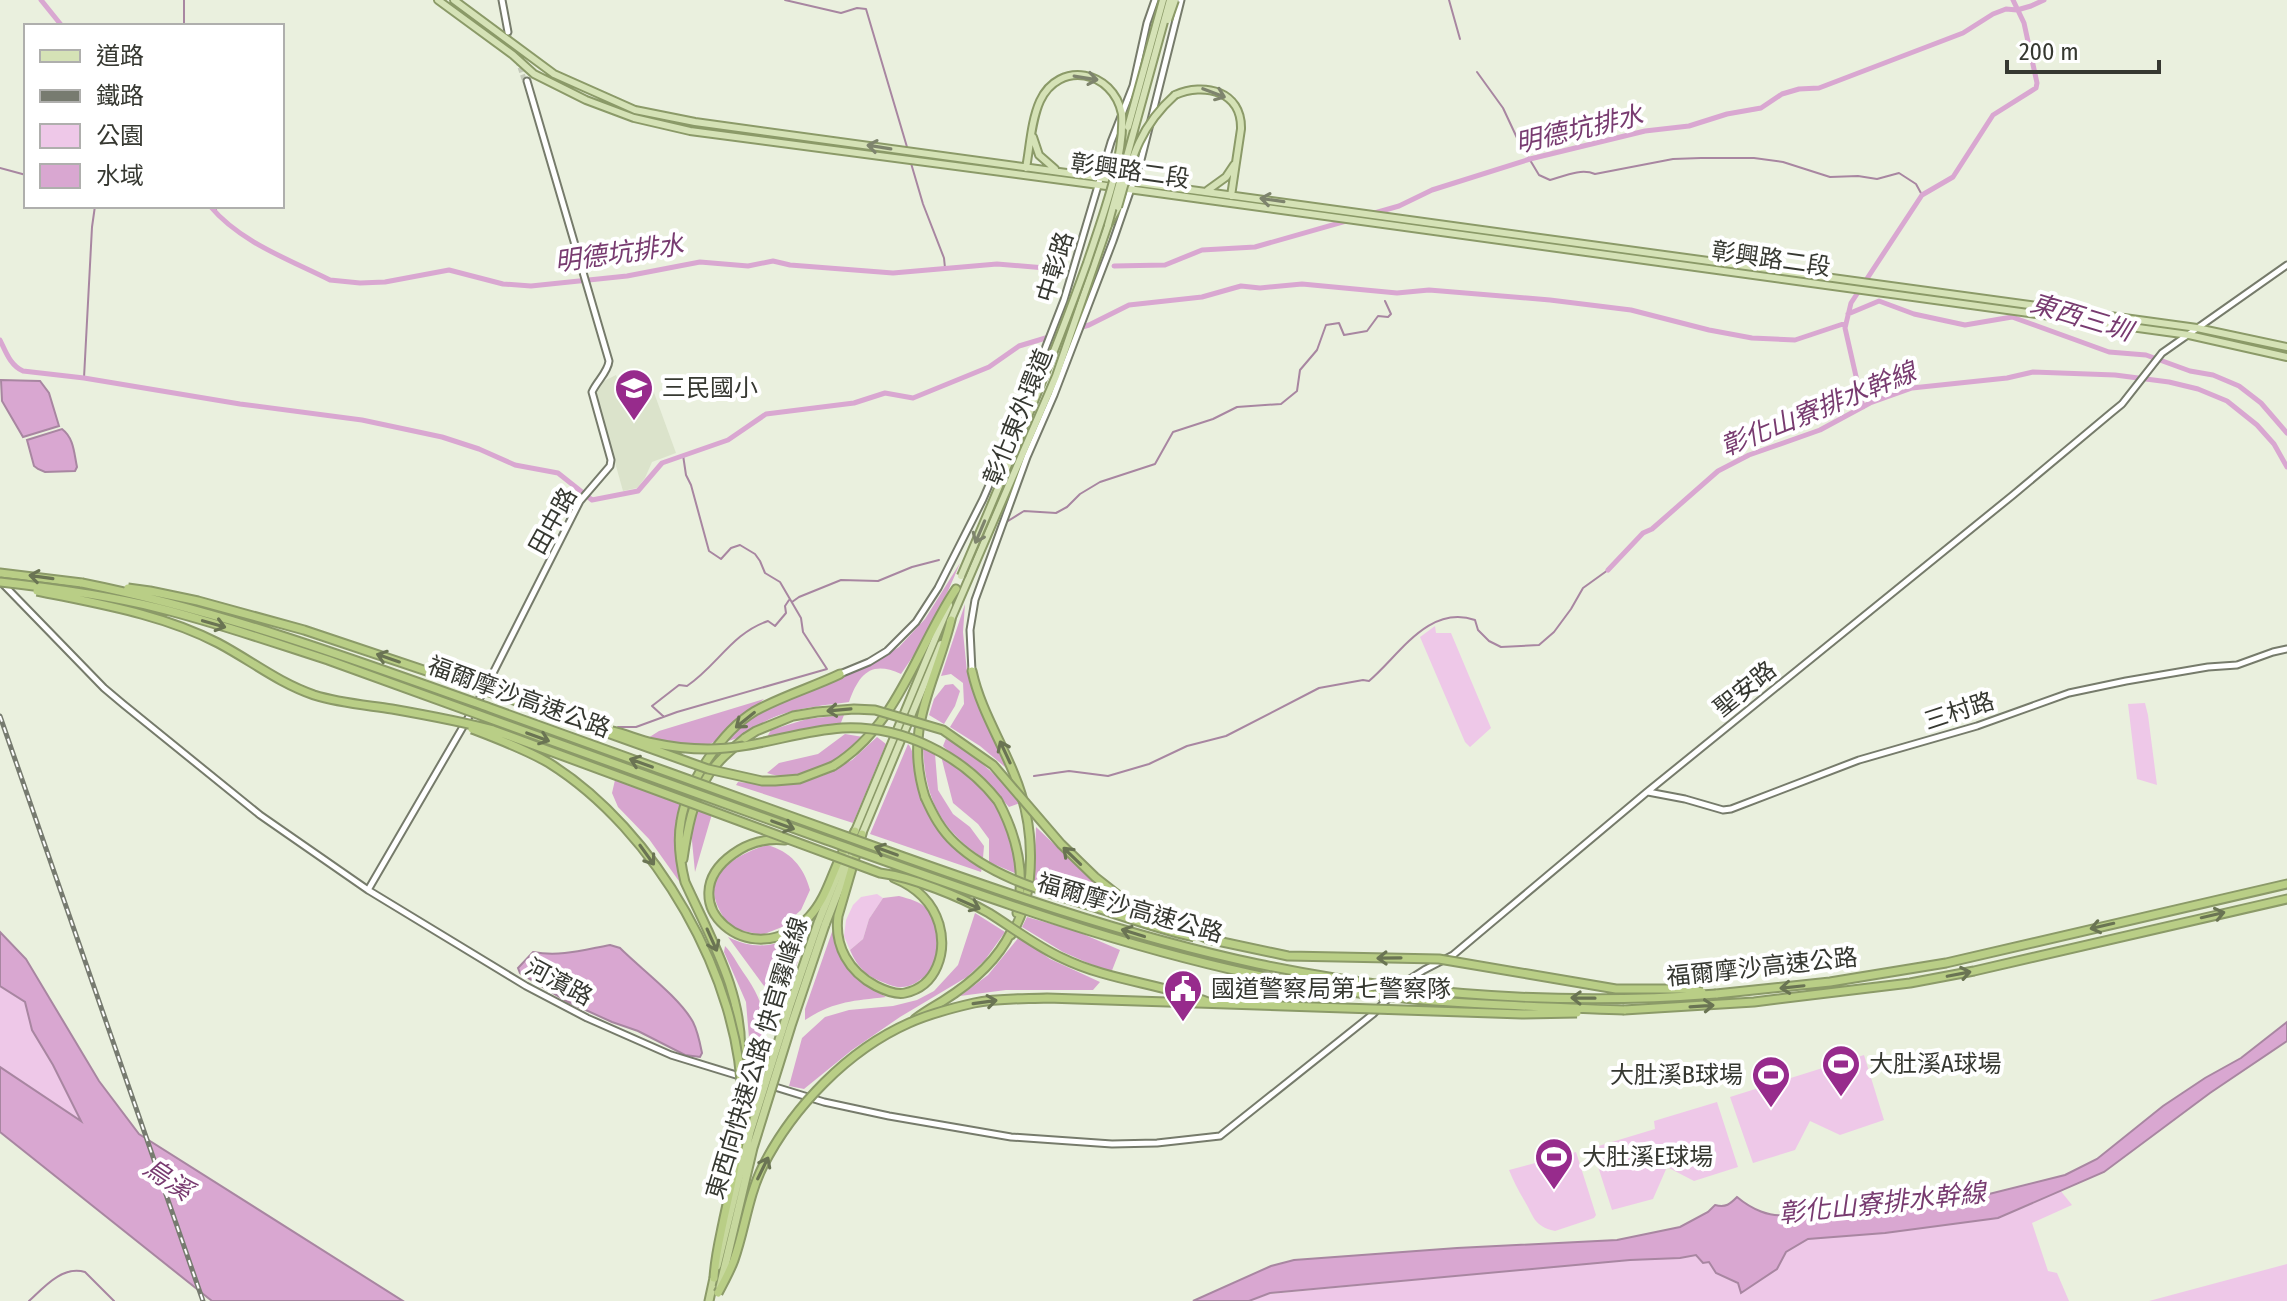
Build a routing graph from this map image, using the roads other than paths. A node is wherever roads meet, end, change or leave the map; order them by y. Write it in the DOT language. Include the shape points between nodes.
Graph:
graph roads {
  1 [pos="438,0"];
  2 [pos="454,0"];
  3 [pos="472,0"];
  4 [pos="502,0"];
  5 [pos="1158,0"];
  6 [pos="1176,1"];
  7 [pos="474,15"];
  8 [pos="1147,23"];
  9 [pos="509,31"];
  10 [pos="1173,33"];
  11 [pos="1156,41"];
  12 [pos="526,81"];
  13 [pos="1032,133"];
  14 [pos="1236,162"];
  15 [pos="1026,167"];
  16 [pos="1058,170"];
  17 [pos="1115,171"];
  18 [pos="1024,176"];
  19 [pos="1100,181"];
  20 [pos="1131,185"];
  21 [pos="1206,191"];
  22 [pos="1232,194"];
  23 [pos="1231,204"];
  24 [pos="1108,225"];
  25 [pos="2287,265"];
  26 [pos="2197,328"];
  27 [pos="2189,335"];
  28 [pos="2287,347"];
  29 [pos="2287,357"];
  30 [pos="0,573"];
  31 [pos="0,582"];
  32 [pos="82,583"];
  33 [pos="956,589"];
  34 [pos="951,620"];
  35 [pos="2287,649"];
  36 [pos="972,671"];
  37 [pos="840,674"];
  38 [pos="447,719"];
  39 [pos="594,728"];
  40 [pos="1647,792"];
  41 [pos="859,833"];
  42 [pos="816,849"];
  43 [pos="682,869"];
  44 [pos="880,873"];
  45 [pos="2287,884"];
  46 [pos="368,890"];
  47 [pos="2287,899"];
  48 [pos="822,924"];
  49 [pos="1011,935"];
  50 [pos="1208,939"];
  51 [pos="1716,994"];
  52 [pos="1208,1002"];
  53 [pos="1624,1010"];
  54 [pos="910,1022"];
  55 [pos="739,1069"];
  56 [pos="1220,1136"];
  57 [pos="714,1278"];
  58 [pos="718,1297"];
  59 [pos="709,1301"];
  1 -- 18 [label="main road, 彰興路二段" via="534,74 634,118 690,131"];
  2 -- 7 [label="main road, 彰興路二段"];
  3 -- 7 [label="main road"];
  4 -- 9 [label="street"];
  5 -- 6 [label="street"];
  5 -- 8 [label="street, 中彰路"];
  5 -- 11 [label="main road, 彰化東外環道, bridge"];
  6 -- 10 [label="street, 中彰路"];
  6 -- 11 [label="main road, 彰化東外環道, bridge"];
  15 -- 7 [label="main road, 彰興路二段, one-way" via="635,110 554,74"];
  8 -- 10 [label="street"];
  8 -- 19 [label="street, 中彰路" via="1133,86"];
  10 -- 20 [label="street, 中彰路"];
  11 -- 17 [label="main road, 彰化東外環道, bridge"];
  11 -- 24 [label="main road, 彰化東外環道, bridge"];
  12 -- 46 [label="street, 田中路" via="609,361 592,392 611,460 577,507 485,689"];
  13 -- 15 [label="main road"];
  13 -- 16 [label="main road" via="1039,155"];
  13 -- 17 [label="main road, one-way, bridge" via="1040,101 1056,83 1078,75 1100,81 1114,92 1120,108"];
  14 -- 21 [label="main road"];
  14 -- 22 [label="main road"];
  24 -- 14 [label="main road, one-way, bridge" via="1136,146 1175,95 1196,88 1218,92 1232,103 1241,121"];
  15 -- 16 [label="main road, 彰興路二段"];
  15 -- 18 [label="main road"];
  16 -- 19 [label="main road, 彰興路二段"];
  17 -- 33 [label="main road, 彰化東外環道, one-way, bridge" via="1069,314"];
  18 -- 19 [label="main road, 彰興路二段"];
  19 -- 20 [label="main road, 彰興路二段"];
  19 -- 37 [label="street, 中彰路" via="1046,349 983,499 927,607 887,651"];
  20 -- 21 [label="main road, 彰興路二段"];
  20 -- 23 [label="main road, 彰興路二段"];
  20 -- 36 [label="street, 中彰路" via="975,600"];
  21 -- 22 [label="main road, 彰興路二段"];
  22 -- 23 [label="main road"];
  26 -- 22 [label="main road, 彰興路二段, one-way"];
  23 -- 27 [label="main road, 彰興路二段"];
  24 -- 34 [label="main road, 彰化東外環道" via="1056,376"];
  25 -- 26 [label="street, 聖安路"];
  26 -- 27 [label="street, 聖安路"];
  26 -- 28 [label="main road"];
  27 -- 29 [label="main road"];
  27 -- 40 [label="street, 聖安路" via="2158,356 2122,404"];
  32 -- 30 [label="highway, 福爾摩沙高速公路, one-way"];
  31 -- 38 [label="highway, bridge" via="165,621 315,695"];
  31 -- 46 [label="street, 河濱路" via="123,704 260,815"];
  31 -- 53 [label="highway, 福爾摩沙高速公路, one-way, bridge" via="157,608 285,646 965,890 1154,950 1270,978 1398,998"];
  39 -- 32 [label="highway, one-way, bridge" via="272,621 150,591"];
  51 -- 32 [label="highway, 福爾摩沙高速公路, one-way, bridge" via="1591,999 1459,994 1348,980 1172,943 969,880 229,618"];
  33 -- 39 [label="highway, bridge" via="883,719 859,748 833,766 799,779 762,781 708,769"];
  33 -- 41 [label="main road, 彰化東外環道"];
  34 -- 41 [label="main road, 彰化東外環道"];
  34 -- 50 [label="highway, bridge" via="918,731 918,774 935,819 956,844 998,872 1142,923"];
  35 -- 40 [label="street, 三村路" via="2237,665 2069,693 1859,760 1731,809"];
  49 -- 36 [label="highway, one-way" via="1029,885 1025,812"];
  37 -- 43 [label="highway, one-way" via="752,713 723,740 683,807"];
  38 -- 42 [label="highway, bridge" via="493,730"];
  38 -- 55 [label="highway, one-way, bridge" via="550,764 607,809 636,840 699,938 734,1028"];
  39 -- 49 [label="highway, bridge" via="653,743 709,749 841,728 922,743 955,760 998,801 1019,862 1019,905"];
  40 -- 56 [label="street, 聖安路" via="1453,955 1402,984 1373,1014"];
  41 -- 42 [label="highway, bridge" via="846,847 819,905 798,928 762,939 734,934 717,918 710,889 720,866 736,852 773,839"];
  41 -- 44 [label="highway, bridge" via="837,928 839,942 858,975 904,993 928,979 940,961 941,931 923,895"];
  41 -- 48 [label="highway, 東西向快速公路 快官霧峰線"];
  42 -- 44 [label="highway, bridge"];
  50 -- 43 [label="highway, one-way, bridge" via="1123,899 1095,877 993,765 943,730 875,710 793,716 745,738 701,788"];
  43 -- 55 [label="highway, one-way, bridge" via="736,1005"];
  44 -- 52 [label="highway, one-way, bridge" via="963,901 1061,958 1104,975"];
  45 -- 51 [label="highway, 福爾摩沙高速公路, one-way" via="1946,963"];
  46 -- 56 [label="street, 河濱路" via="587,1018 671,1055 787,1092 1011,1137 1112,1144"];
  53 -- 47 [label="highway, 福爾摩沙高速公路, one-way" via="1767,1001 1910,983"];
  48 -- 57 [label="highway, 東西向快速公路 快官霧峰線, bridge" via="750,1132"];
  48 -- 58 [label="highway, 東西向快速公路 快官霧峰線, bridge" via="753,1148"];
  49 -- 54 [label="highway, bridge" via="981,972"];
  51 -- 50 [label="highway, one-way, bridge" via="1616,989 1439,959 1288,956"];
  52 -- 53 [label="highway, bridge" via="1522,1014"];
  54 -- 52 [label="highway, one-way, bridge" via="1004,999"];
  58 -- 54 [label="highway, one-way, bridge" via="762,1168 791,1122 853,1057"];
  55 -- 57 [label="highway, bridge" via="741,1125"];
  57 -- 59 [label="highway, 東西向快速公路 快官霧峰線"];
}
